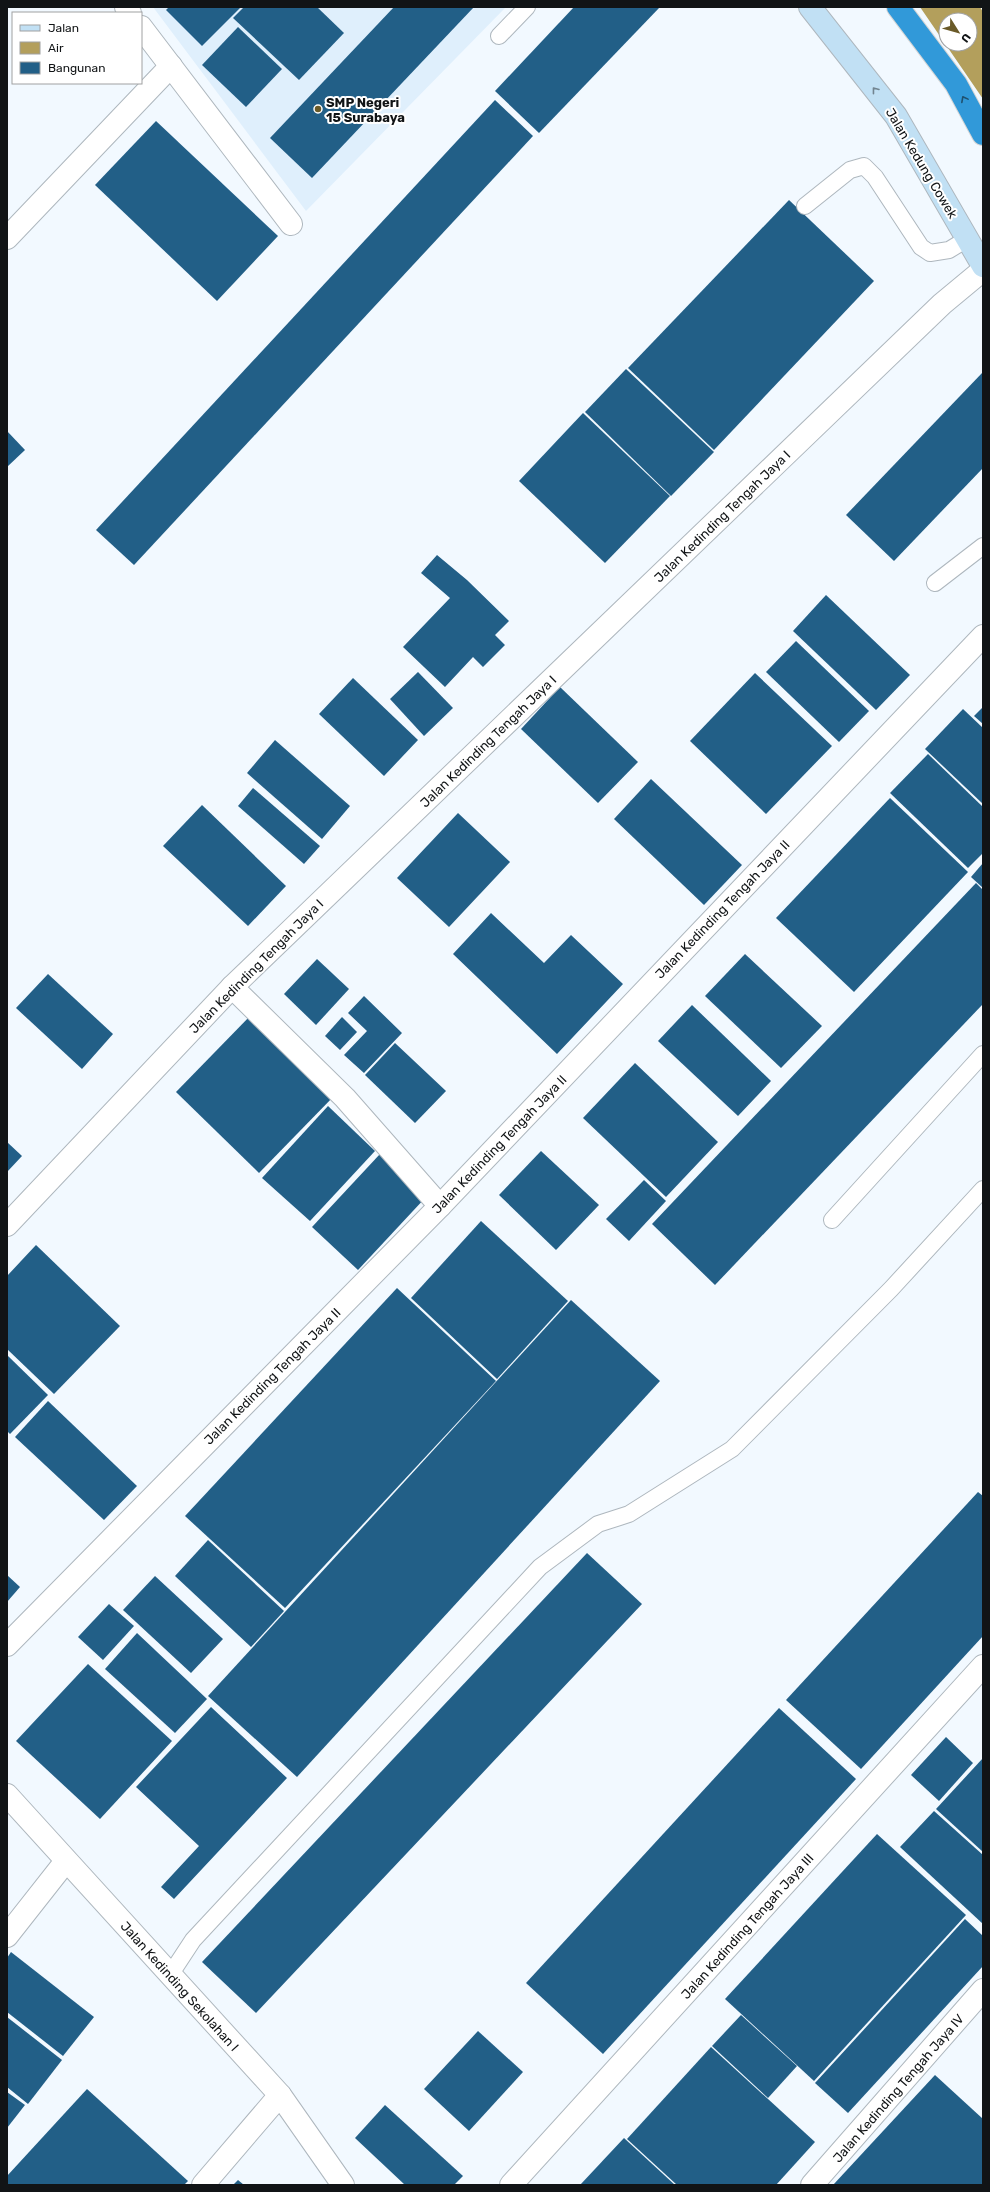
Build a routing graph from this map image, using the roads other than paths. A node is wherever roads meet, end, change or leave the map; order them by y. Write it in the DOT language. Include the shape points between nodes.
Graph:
graph roads {
  1 [pos="527,7"];
  2 [pos="810,7"];
  3 [pos="898,7"];
  4 [pos="142,28"];
  5 [pos="498,36"];
  6 [pos="170,66"];
  7 [pos="983,134"];
  8 [pos="805,206"];
  9 [pos="291,224"];
  10 [pos="7,238"];
  11 [pos="967,238"];
  12 [pos="983,266"];
  13 [pos="983,270"];
  14 [pos="983,546"];
  15 [pos="935,583"];
  16 [pos="983,636"];
  17 [pos="232,987"];
  18 [pos="983,1054"];
  19 [pos="983,1189"];
  20 [pos="440,1206"];
  21 [pos="832,1220"];
  22 [pos="7,1225"];
  23 [pos="7,1645"];
  24 [pos="983,1666"];
  25 [pos="7,1795"];
  26 [pos="66,1860"];
  27 [pos="7,1936"];
  28 [pos="170,1975"];
  29 [pos="983,1990"];
  30 [pos="280,2095"];
  31 [pos="203,2185"];
  32 [pos="343,2185"];
  33 [pos="511,2185"];
  34 [pos="812,2185"];
  1 -- 5 [label="lane"];
  11 -- 2 [label="main road, Jalan Kedung Cowek, one-way" via="896,116"];
  7 -- 3 [label="highway, one-way" via="956,84"];
  4 -- 6 [label="street"];
  6 -- 9 [label="street"];
  6 -- 10 [label="street"];
  8 -- 11 [label="lane" via="850,170 864,166 875,177 921,247 930,253 948,250"];
  11 -- 12 [label="main road, Jalan Kedung Cowek"];
  13 -- 17 [label="street, Jalan Kedinding Tengah Jaya I" via="942,304"];
  14 -- 15 [label="lane"];
  16 -- 20 [label="street, Jalan Kedinding Tengah Jaya II"];
  17 -- 20 [label="street" via="345,1098"];
  17 -- 22 [label="street, Jalan Kedinding Tengah Jaya I"];
  18 -- 21 [label="lane"];
  19 -- 28 [label="lane" via="890,1289 732,1450 629,1514 598,1524 540,1567 194,1940"];
  20 -- 23 [label="street, Jalan Kedinding Tengah Jaya II"];
  24 -- 33 [label="street, Jalan Kedinding Tengah Jaya III"];
  25 -- 26 [label="street, Jalan Kedinding Sekolahan I"];
  26 -- 27 [label="street"];
  26 -- 28 [label="street, Jalan Kedinding Sekolahan I"];
  28 -- 30 [label="street, Jalan Kedinding Sekolahan I"];
  29 -- 34 [label="street, Jalan Kedinding Tengah Jaya IV"];
  30 -- 31 [label="street"];
  30 -- 32 [label="street, Jalan Kedinding Sekolahan I"];
}
